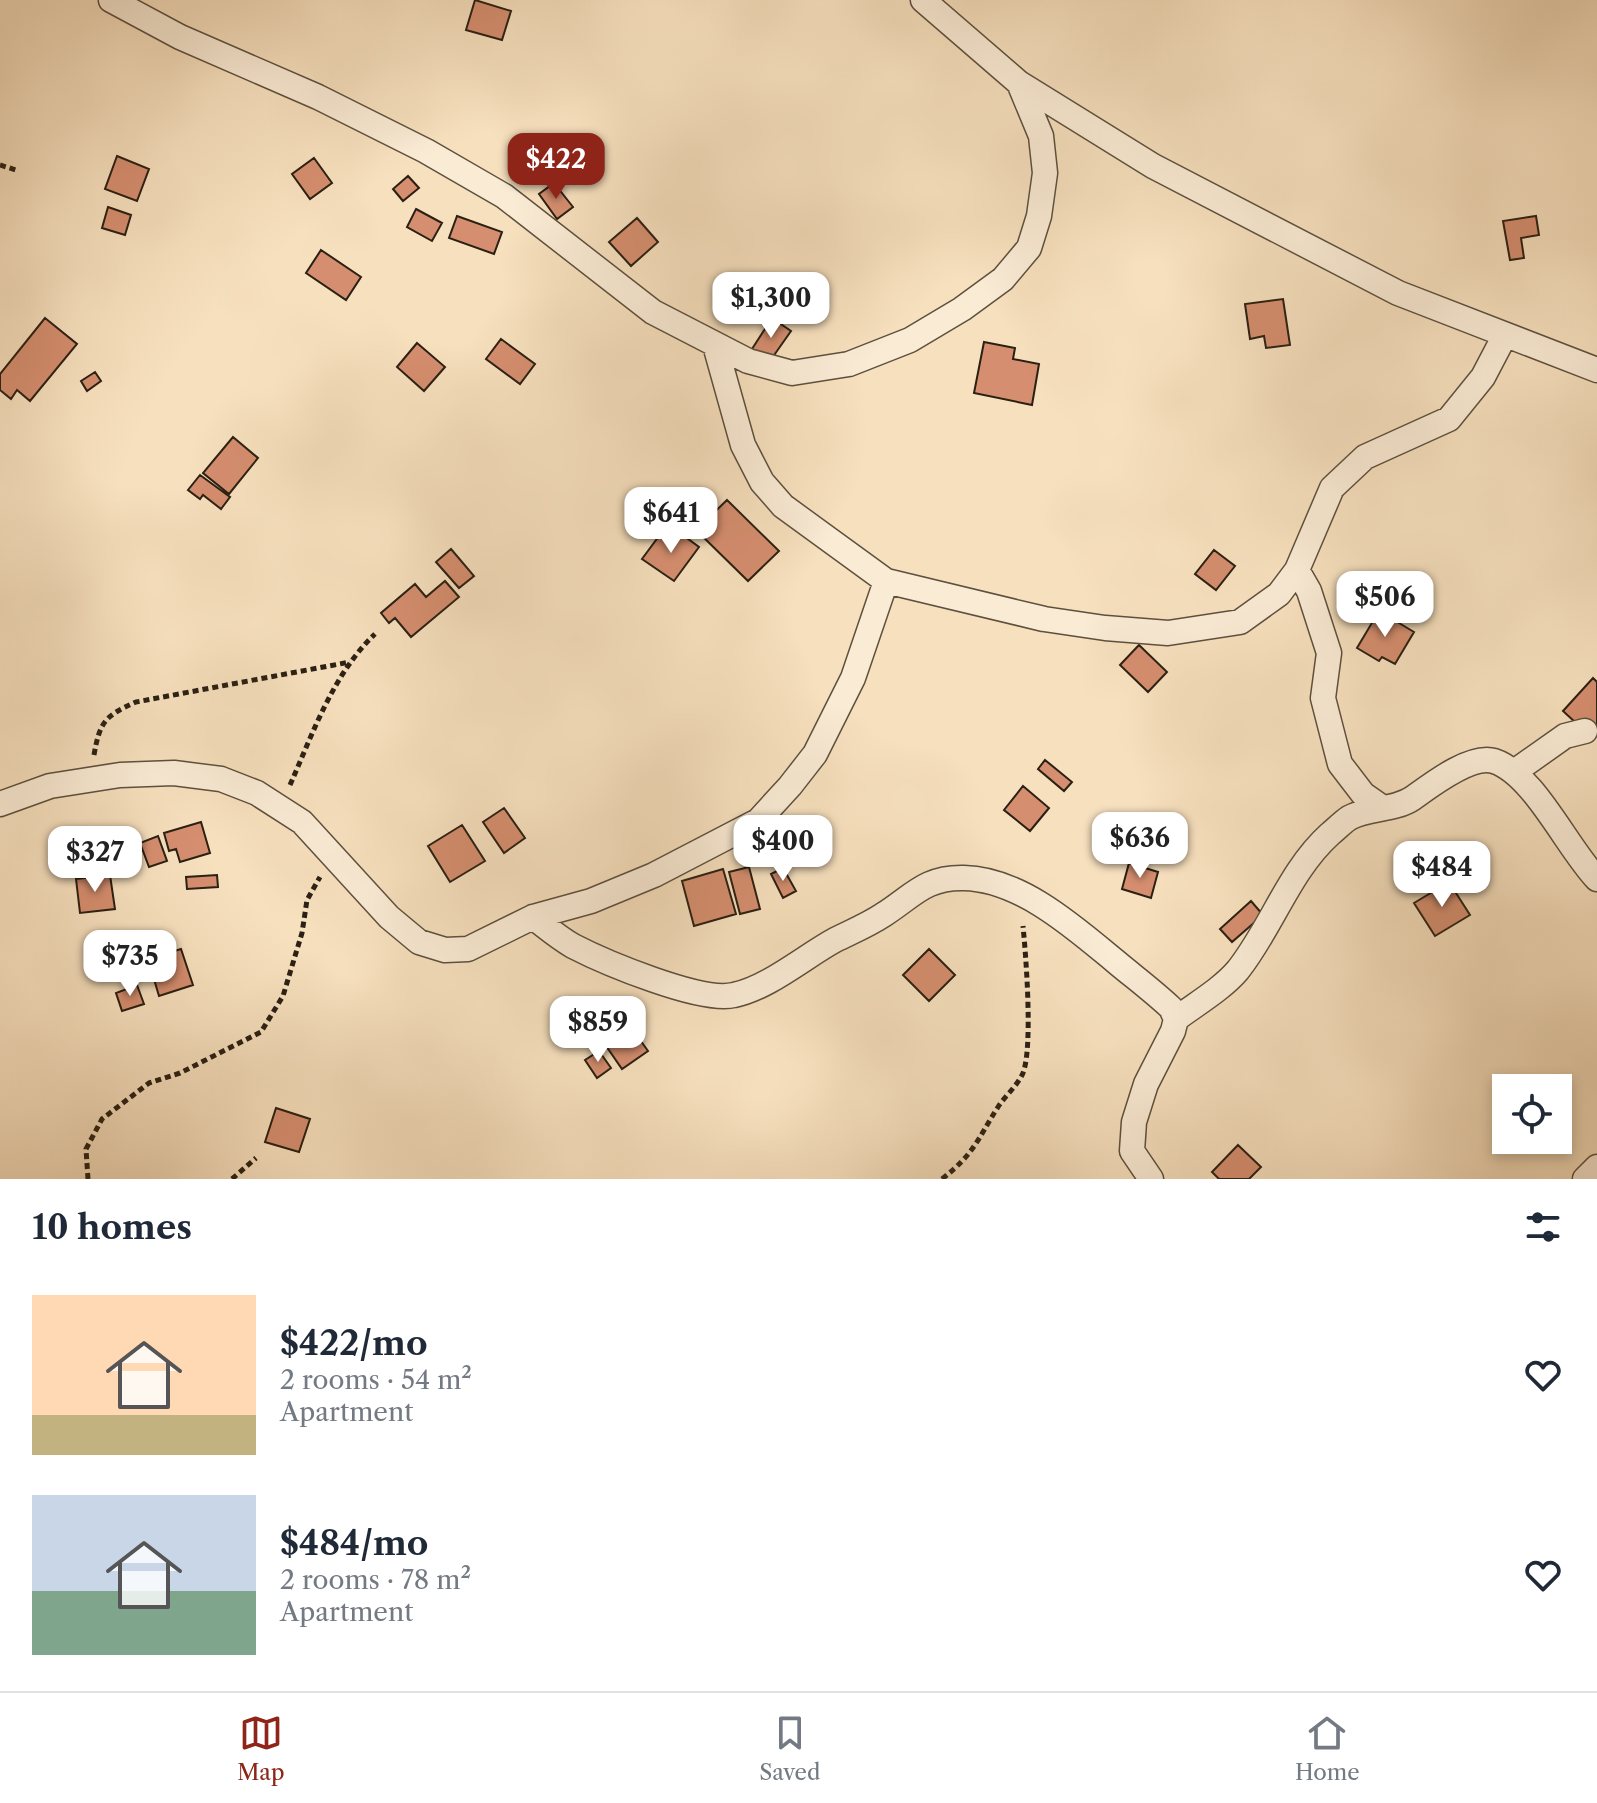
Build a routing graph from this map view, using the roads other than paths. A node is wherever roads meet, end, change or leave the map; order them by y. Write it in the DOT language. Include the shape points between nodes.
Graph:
graph roads {
  1 [pos="111,0"];
  2 [pos="923,0"];
  3 [pos="1019,83"];
  4 [pos="1505,335"];
  5 [pos="715,345"];
  6 [pos="1597,370"];
  7 [pos="1297,570"];
  8 [pos="886,581"];
  9 [pos="1585,731"];
  10 [pos="1514,772"];
  11 [pos="0,804"];
  12 [pos="1383,808"];
  13 [pos="1597,879"];
  14 [pos="533,917"];
  15 [pos="1176,1019"];
  16 [pos="1597,1167"];
  17 [pos="1151,1179"];
  18 [pos="1585,1179"];
  1 -- 5 [label="street" via="426,151 504,196 653,312"];
  2 -- 3 [label="street"];
  3 -- 4 [label="street" via="1153,166 1384,286"];
  3 -- 5 [label="street" via="1041,136 1045,173 1029,248 1003,279 910,340 849,364 792,373"];
  4 -- 6 [label="street"];
  4 -- 7 [label="street" via="1483,377 1449,419 1365,457 1332,488"];
  5 -- 8 [label="street" via="743,445 762,482 783,506"];
  7 -- 8 [label="street" via="1279,594 1240,622 1168,633 1044,619"];
  7 -- 12 [label="street" via="1329,653 1323,698 1340,764 1363,794"];
  8 -- 14 [label="street" via="853,678 815,754 758,821 654,875"];
  9 -- 10 [label="street" via="1565,736"];
  10 -- 12 [label="street" via="1493,761 1478,761 1447,774 1408,801"];
  10 -- 13 [label="street"];
  11 -- 14 [label="street" via="50,786 120,775 174,773 221,779 257,793 302,822 389,917 419,942 445,950 468,949"];
  12 -- 15 [label="street" via="1350,817 1328,835 1235,973"];
  14 -- 15 [label="street" via="571,945 715,998 736,995 772,978 883,916 917,889 940,879 966,878 995,883 1070,923 1153,990"];
  15 -- 17 [label="street" via="1134,1122 1132,1151"];
  16 -- 18 [label="street"];
}
